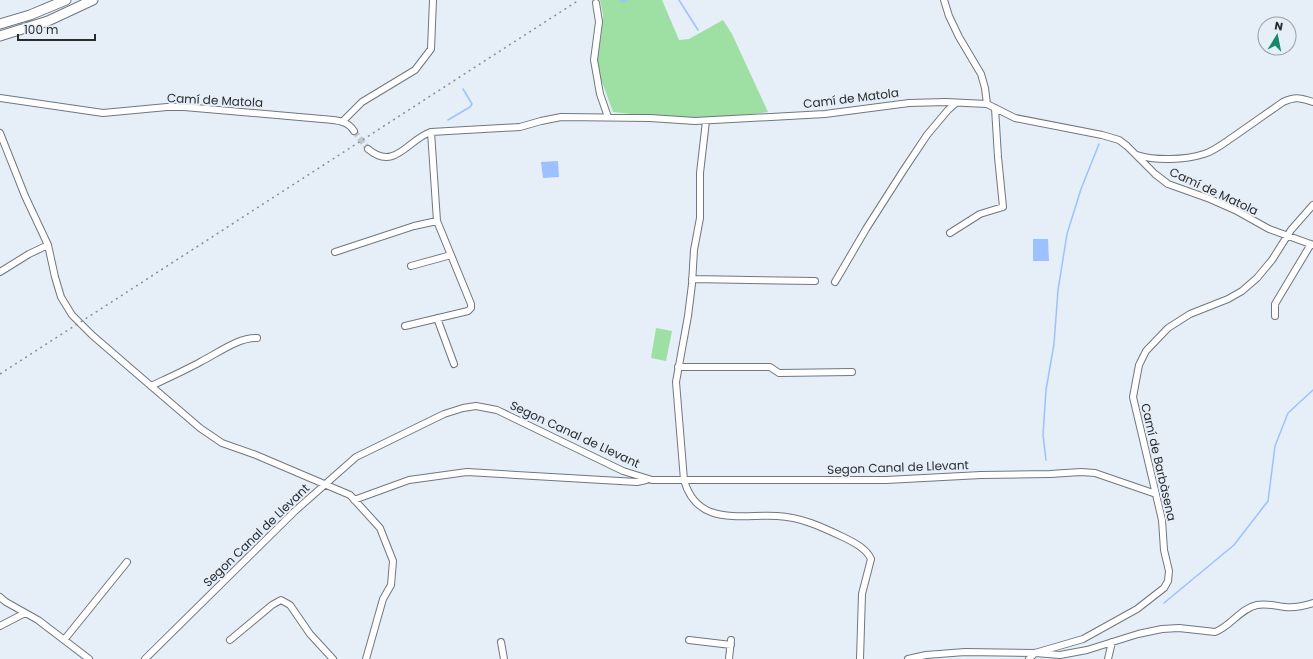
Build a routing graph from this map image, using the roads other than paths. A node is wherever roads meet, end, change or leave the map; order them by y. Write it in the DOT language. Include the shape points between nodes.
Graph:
graph roads {
  1 [pos="66,0"];
  2 [pos="93,0"];
  3 [pos="433,0"];
  4 [pos="944,0"];
  5 [pos="596,3"];
  6 [pos="0,24"];
  7 [pos="0,36"];
  8 [pos="0,98"];
  9 [pos="1313,102"];
  10 [pos="956,103"];
  11 [pos="987,104"];
  12 [pos="995,108"];
  13 [pos="608,117"];
  14 [pos="706,120"];
  15 [pos="342,122"];
  16 [pos="354,131"];
  17 [pos="430,132"];
  18 [pos="0,133"];
  19 [pos="368,149"];
  20 [pos="1134,154"];
  21 [pos="1313,205"];
  22 [pos="437,221"];
  23 [pos="950,234"];
  24 [pos="1288,237"];
  25 [pos="1312,244"];
  26 [pos="48,245"];
  27 [pos="335,252"];
  28 [pos="450,255"];
  29 [pos="411,266"];
  30 [pos="0,272"];
  31 [pos="692,280"];
  32 [pos="815,281"];
  33 [pos="835,282"];
  34 [pos="1275,316"];
  35 [pos="437,318"];
  36 [pos="405,326"];
  37 [pos="257,338"];
  38 [pos="454,364"];
  39 [pos="678,367"];
  40 [pos="852,372"];
  41 [pos="151,386"];
  42 [pos="649,479"];
  43 [pos="684,480"];
  44 [pos="326,483"];
  45 [pos="1156,494"];
  46 [pos="354,500"];
  47 [pos="127,562"];
  48 [pos="0,597"];
  49 [pos="1313,603"];
  50 [pos="25,613"];
  51 [pos="0,626"];
  52 [pos="64,640"];
  53 [pos="230,640"];
  54 [pos="689,640"];
  55 [pos="501,642"];
  56 [pos="1112,642"];
  57 [pos="1035,653"];
  58 [pos="89,659"];
  59 [pos="146,659"];
  60 [pos="333,659"];
  61 [pos="366,659"];
  62 [pos="504,659"];
  63 [pos="730,659"];
  64 [pos="860,659"];
  65 [pos="908,659"];
  66 [pos="1029,659"];
  67 [pos="1108,659"];
  1 -- 6 [label="highway"];
  2 -- 7 [label="highway" via="48,21"];
  3 -- 15 [label="street" via="431,49 415,70 362,102"];
  4 -- 11 [label="street" via="959,37 981,74"];
  5 -- 13 [label="street" via="599,22 594,60 600,94"];
  8 -- 15 [label="street, Camí de Matola" via="103,113 184,107"];
  9 -- 20 [label="street" via="1292,98 1283,102 1205,154 1160,159"];
  10 -- 11 [label="street, Camí de Matola"];
  10 -- 14 [label="street, Camí de Matola" via="909,103 825,114"];
  10 -- 33 [label="street" via="927,135 866,228"];
  11 -- 12 [label="street, Camí de Matola"];
  12 -- 20 [label="street, Camí de Matola" via="1015,118 1119,140"];
  12 -- 23 [label="street" via="1003,206 980,214"];
  13 -- 14 [label="street, Camí de Matola"];
  13 -- 17 [label="street, Camí de Matola" via="562,117 520,127"];
  14 -- 31 [label="street" via="700,173 700,218"];
  15 -- 16 [label="street, Camí de Matola"];
  17 -- 19 [label="street" via="396,155 381,156"];
  17 -- 22 [label="street"];
  18 -- 26 [label="street"];
  20 -- 24 [label="street, Camí de Matola" via="1168,184 1235,210"];
  21 -- 24 [label="street, Camí de Barbàsena"];
  22 -- 27 [label="street"];
  22 -- 28 [label="street"];
  24 -- 25 [label="street, Camí de Matola"];
  24 -- 45 [label="street, Camí de Barbàsena" via="1257,278 1242,291 1190,314 1168,328 1146,351 1139,365 1133,398"];
  25 -- 34 [label="street" via="1275,304"];
  26 -- 30 [label="street"];
  26 -- 41 [label="street" via="61,297 72,315"];
  28 -- 29 [label="street"];
  28 -- 35 [label="street" via="471,308 468,311"];
  31 -- 32 [label="street"];
  31 -- 39 [label="street"];
  35 -- 36 [label="street"];
  35 -- 38 [label="street"];
  37 -- 41 [label="street" via="230,346"];
  39 -- 40 [label="street" via="770,367 779,373"];
  39 -- 43 [label="street" via="676,394"];
  41 -- 44 [label="street" via="200,428 222,442"];
  42 -- 43 [label="street, Segon Canal de Llevant"];
  42 -- 44 [label="street, Segon Canal de Llevant" via="623,471 497,410 476,406 444,414 356,457"];
  42 -- 46 [label="street" via="637,482 467,472 409,480"];
  43 -- 45 [label="street, Segon Canal de Llevant" via="886,480 1095,473"];
  43 -- 64 [label="street" via="686,488 698,504 718,515 799,519 821,526 868,552 871,559 862,594"];
  44 -- 46 [label="street" via="350,495"];
  44 -- 59 [label="street, Segon Canal de Llevant"];
  45 -- 57 [label="street, Camí de Barbàsena" via="1162,520 1164,550 1170,570 1164,588 1137,609 1083,639"];
  46 -- 61 [label="street" via="380,528 393,561 390,585 383,599"];
  47 -- 52 [label="street"];
  48 -- 50 [label="street"];
  49 -- 56 [label="street" via="1286,607 1256,605 1215,632 1162,629"];
  50 -- 51 [label="street"];
  50 -- 52 [label="street"];
  52 -- 58 [label="street"];
  53 -- 60 [label="street" via="281,600 290,605 310,634"];
  54 -- 63 [label="street" via="731,643"];
  55 -- 62 [label="street"];
  56 -- 57 [label="street" via="1060,655"];
  56 -- 67 [label="street"];
  57 -- 65 [label="street" via="965,652"];
  57 -- 66 [label="street"];
}
